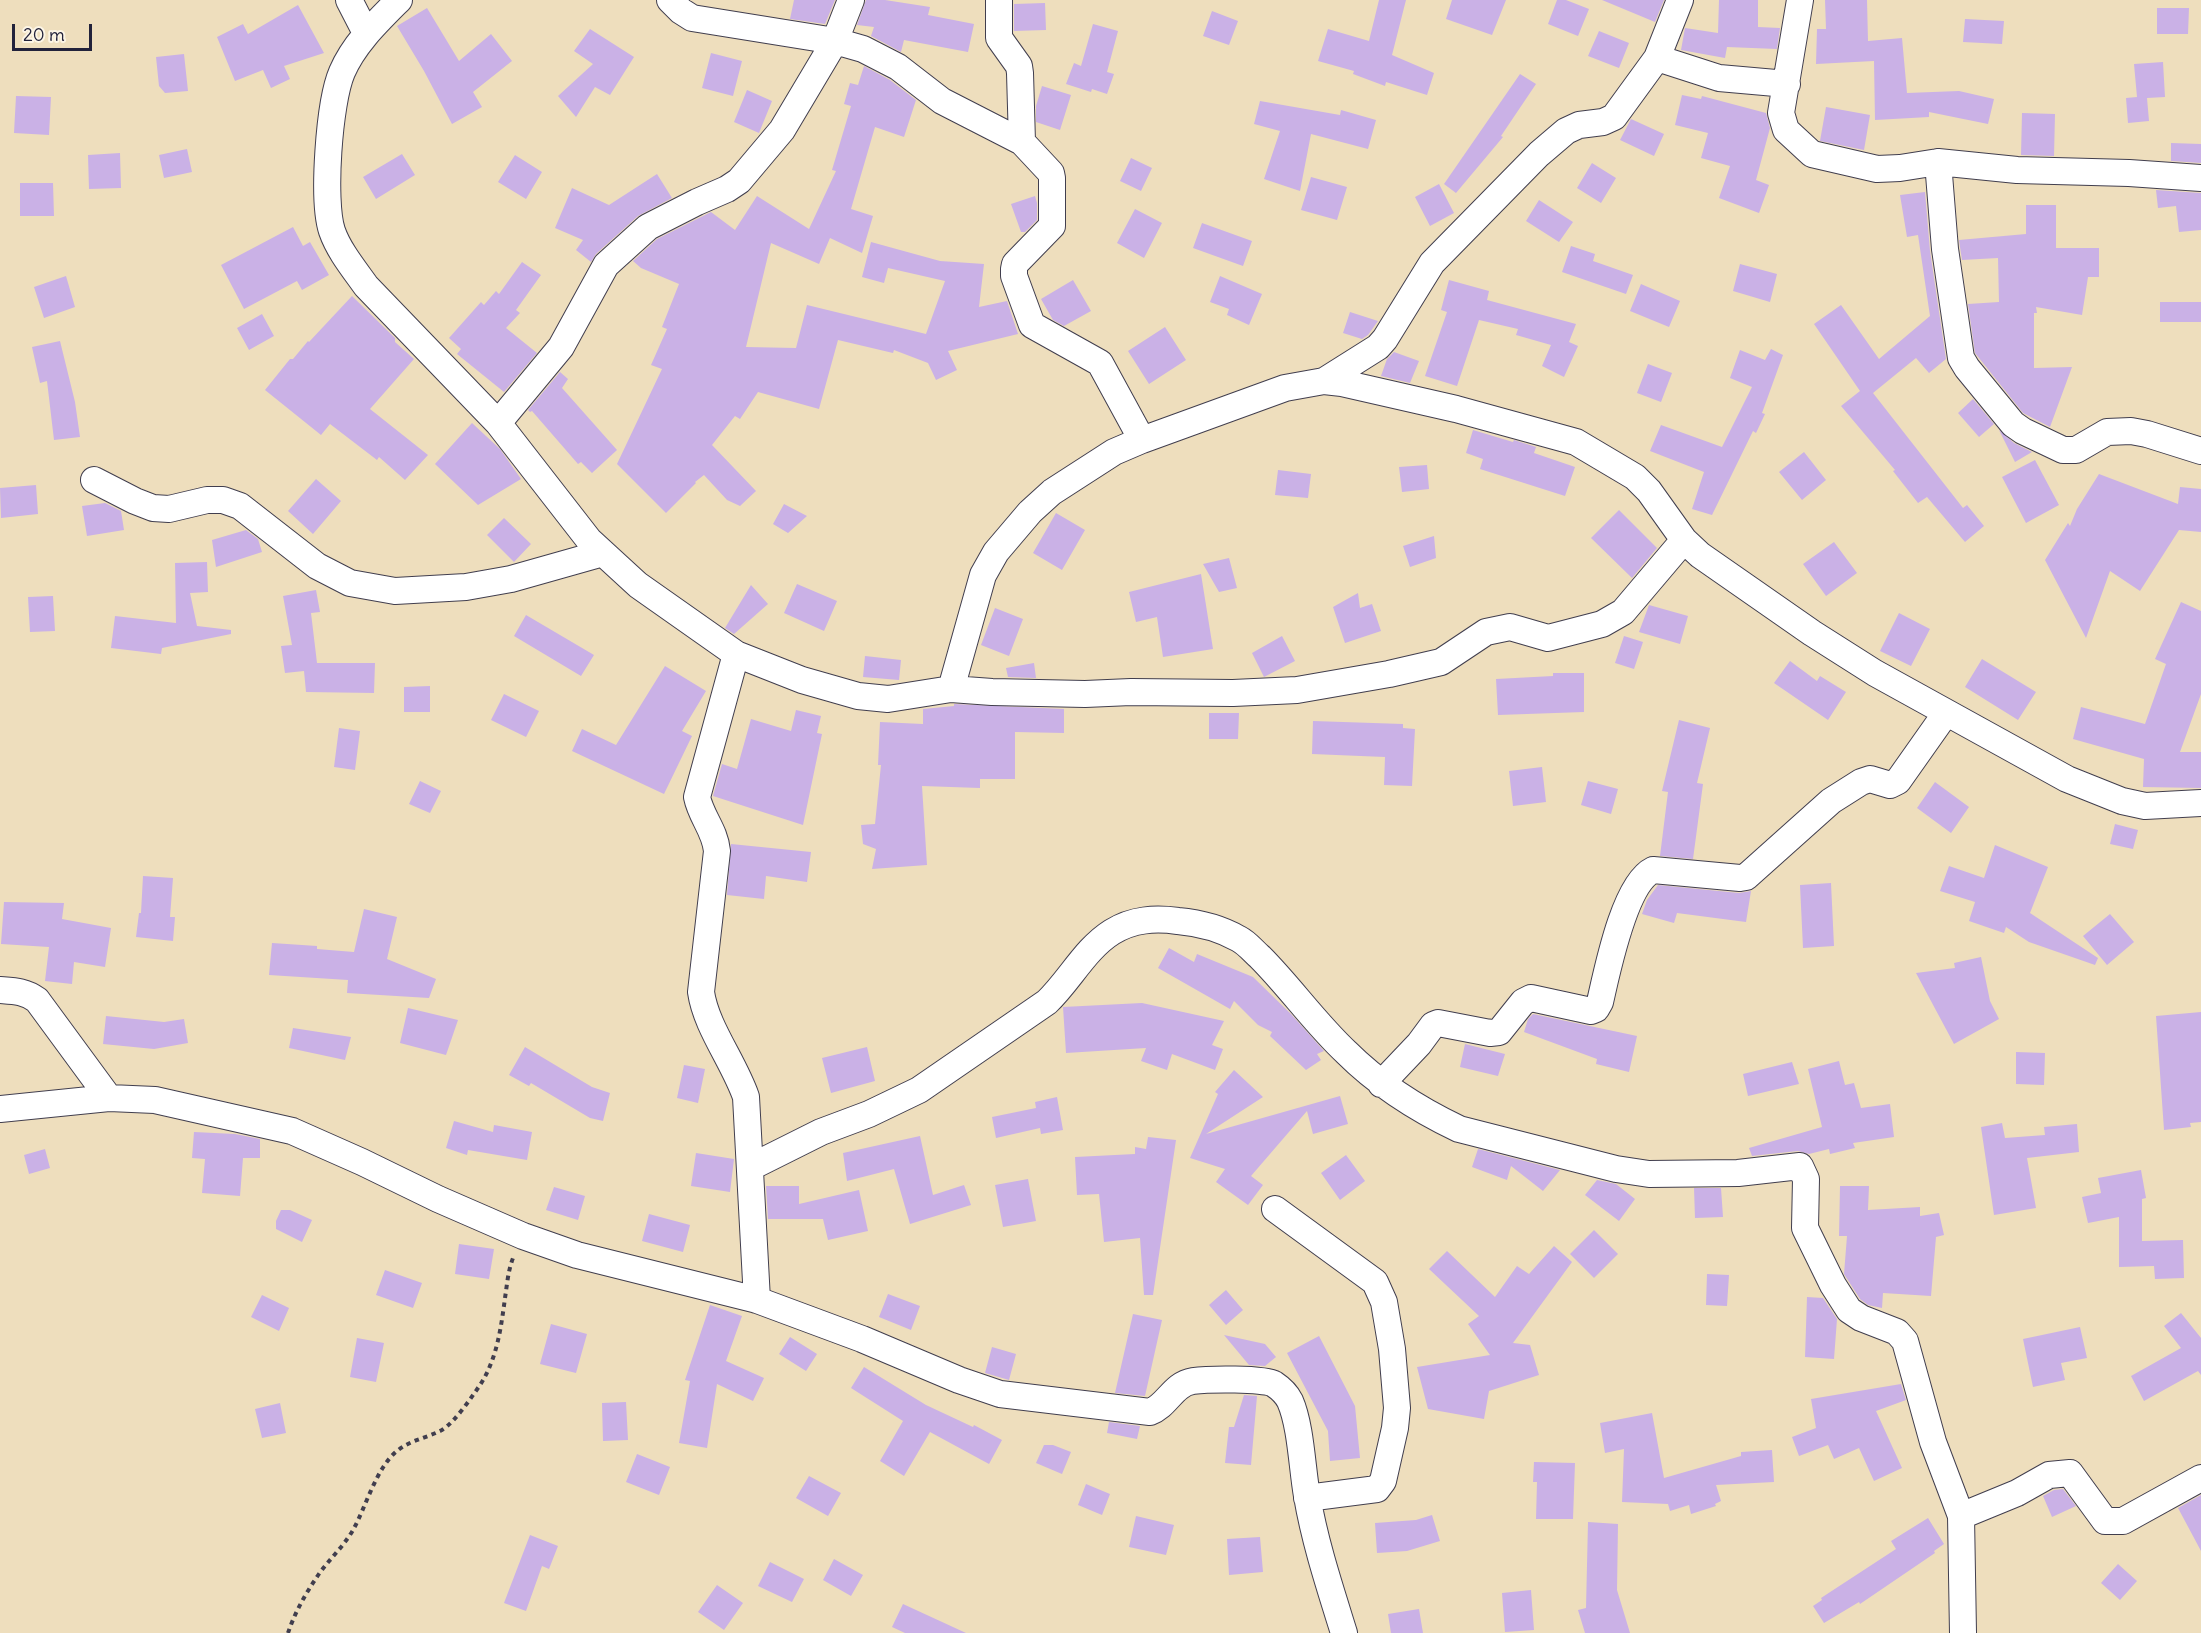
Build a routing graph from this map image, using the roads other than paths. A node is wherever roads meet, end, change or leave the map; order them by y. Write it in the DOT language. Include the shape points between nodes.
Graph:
graph roads {
  1 [pos="349,0"];
  2 [pos="399,0"];
  3 [pos="670,0"];
  4 [pos="851,0"];
  5 [pos="999,0"];
  6 [pos="1680,0"];
  7 [pos="1800,0"];
  8 [pos="366,33"];
  9 [pos="834,41"];
  10 [pos="1657,58"];
  11 [pos="1787,84"];
  12 [pos="1022,142"];
  13 [pos="1938,162"];
  14 [pos="2201,178"];
  15 [pos="1305,384"];
  16 [pos="498,423"];
  17 [pos="1142,440"];
  18 [pos="2201,451"];
  19 [pos="94,480"];
  20 [pos="1684,540"];
  21 [pos="603,553"];
  22 [pos="736,654"];
  23 [pos="951,689"];
  24 [pos="1946,713"];
  25 [pos="2201,802"];
  26 [pos="0,990"];
  27 [pos="1381,1084"];
  28 [pos="109,1098"];
  29 [pos="0,1109"];
  30 [pos="751,1167"];
  31 [pos="1275,1209"];
  32 [pos="757,1300"];
  33 [pos="2201,1478"];
  34 [pos="1307,1497"];
  35 [pos="1973,1511"];
  36 [pos="1965,1628"];
  37 [pos="1344,1633"];
  1 -- 8 [label="street"];
  2 -- 8 [label="street"];
  3 -- 9 [label="street" via="692,18"];
  4 -- 9 [label="street"];
  5 -- 12 [label="street" via="999,38 1019,66"];
  6 -- 10 [label="street"];
  7 -- 11 [label="street"];
  8 -- 16 [label="street" via="337,85 327,193 332,231 366,286"];
  9 -- 12 [label="street" via="883,58 942,101"];
  9 -- 16 [label="street" via="782,129 739,181 648,227 606,265 561,347"];
  10 -- 11 [label="street" via="1719,78"];
  10 -- 15 [label="street" via="1614,117 1566,131 1440,254 1378,347"];
  11 -- 13 [label="street" via="1781,113 1786,130 1812,154 1877,169"];
  12 -- 17 [label="street" via="1051,172 1052,178 1052,226 1014,269 1032,325 1100,363"];
  13 -- 14 [label="street" via="2017,170"];
  13 -- 18 [label="street" via="1945,249 1961,358 2013,424 2063,450 2076,450 2107,432 2131,431"];
  15 -- 17 [label="street"];
  15 -- 20 [label="street" via="1342,383 1576,442 1635,477"];
  16 -- 21 [label="street"];
  17 -- 23 [label="street" via="1114,452 1052,492 996,552 983,575"];
  19 -- 21 [label="street" via="153,508 169,509 207,500 240,506 317,566 350,583 395,591 466,587 511,579"];
  20 -- 23 [label="street" via="1623,612 1602,624 1548,638 1510,627 1486,632 1431,664 1298,690 1085,694"];
  20 -- 24 [label="street" via="1812,633"];
  21 -- 22 [label="street" via="638,585"];
  22 -- 23 [label="street" via="802,681 858,696 888,699"];
  22 -- 30 [label="street" via="697,797 717,851 701,992 703,1007 746,1096"];
  24 -- 25 [label="street" via="2067,779 2122,801 2145,806"];
  24 -- 27 [label="street" via="1898,781 1890,785 1870,779 1851,788 1831,801 1746,877 1653,870 1647,873 1618,930 1596,1009 1531,998 1498,1032 1438,1023"];
  26 -- 28 [label="street" via="21,991 37,999"];
  27 -- 30 [label="street" via="1344,1051 1241,940 1214,927 1152,919 1130,923 1098,942 1047,1002 934,1082"];
  27 -- 35 [label="street" via="1459,1129 1616,1169 1649,1174 1738,1173 1800,1166 1806,1179 1805,1228 1833,1285 1849,1310 1897,1332 1905,1341 1933,1442"];
  28 -- 29 [label="street"];
  28 -- 32 [label="street" via="156,1101 292,1131 523,1236 577,1255"];
  30 -- 32 [label="street"];
  31 -- 34 [label="street" via="1375,1282 1384,1302 1392,1349 1395,1428 1383,1481 1377,1489"];
  32 -- 34 [label="street" via="959,1380 1016,1398 1150,1412 1160,1408 1179,1386 1192,1381 1263,1380 1274,1384 1290,1401"];
  33 -- 35 [label="street" via="2122,1521 2105,1521 2070,1473 2049,1475"];
  34 -- 37 [label="street" via="1322,1564"];
  35 -- 36 [label="street"];
}
